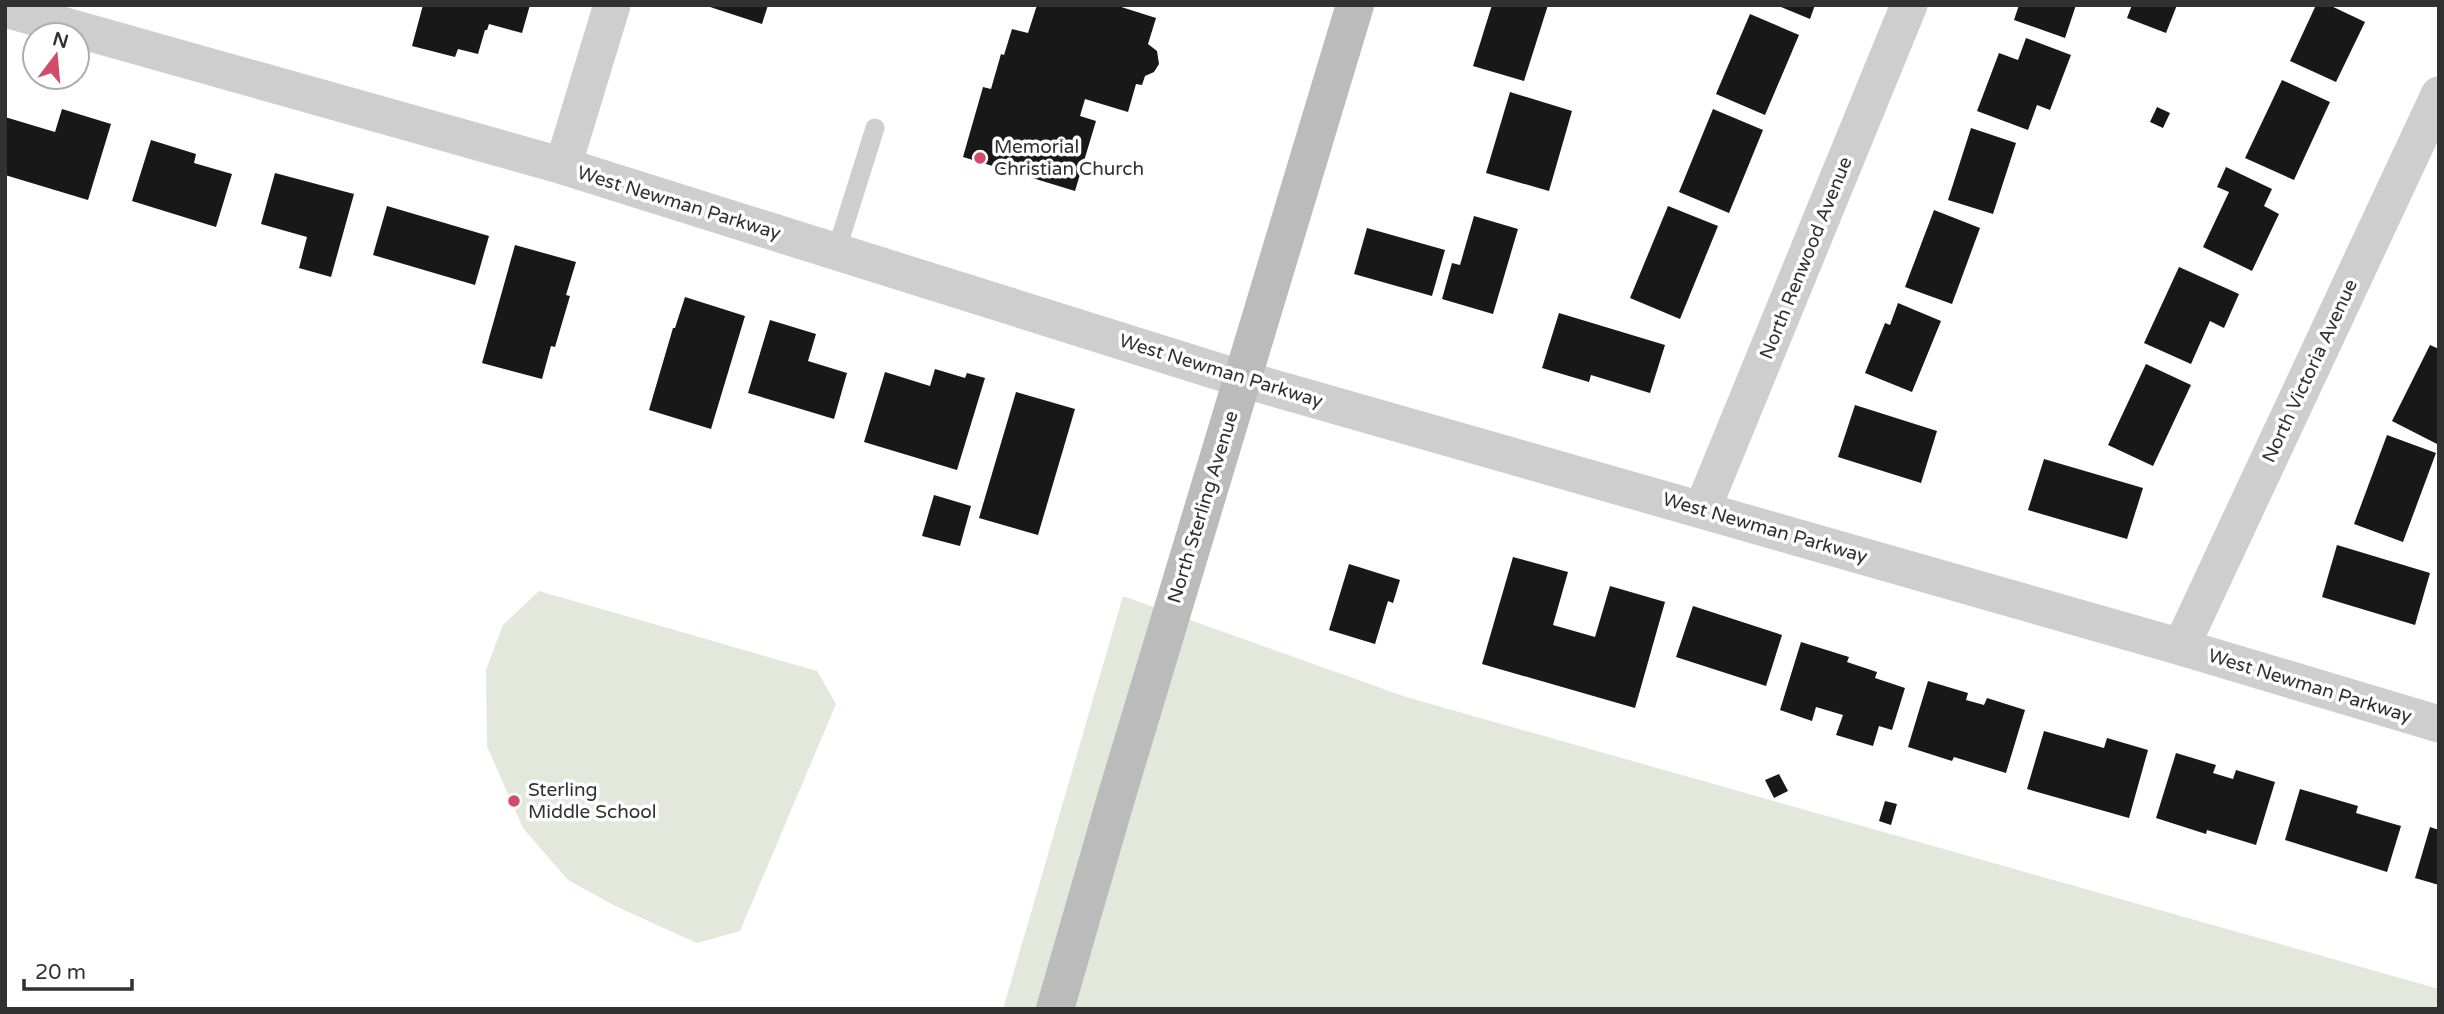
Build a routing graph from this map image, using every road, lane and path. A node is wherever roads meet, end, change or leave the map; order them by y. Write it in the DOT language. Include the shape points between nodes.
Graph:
graph roads {
  1 [pos="612,5"];
  2 [pos="1355,5"];
  3 [pos="1909,5"];
  4 [pos="5,9"];
  5 [pos="45,13"];
  6 [pos="2439,95"];
  7 [pos="875,128"];
  8 [pos="563,166"];
  9 [pos="836,252"];
  10 [pos="1242,379"];
  11 [pos="1702,510"];
  12 [pos="2181,647"];
  13 [pos="2439,724"];
  14 [pos="1055,1009"];
  1 -- 8 [label="street"];
  2 -- 10 [label="main road, North Sterling Avenue"];
  3 -- 11 [label="street, North Renwood Avenue"];
  4 -- 5 [label="street, West Newman Parkway"];
  5 -- 8 [label="street, West Newman Parkway"];
  6 -- 12 [label="street, North Victoria Avenue"];
  7 -- 9 [label="lane"];
  8 -- 9 [label="street, West Newman Parkway"];
  9 -- 10 [label="street, West Newman Parkway"];
  10 -- 11 [label="street, West Newman Parkway"];
  10 -- 14 [label="main road, North Sterling Avenue"];
  11 -- 12 [label="street, West Newman Parkway"];
  12 -- 13 [label="street, West Newman Parkway"];
}
